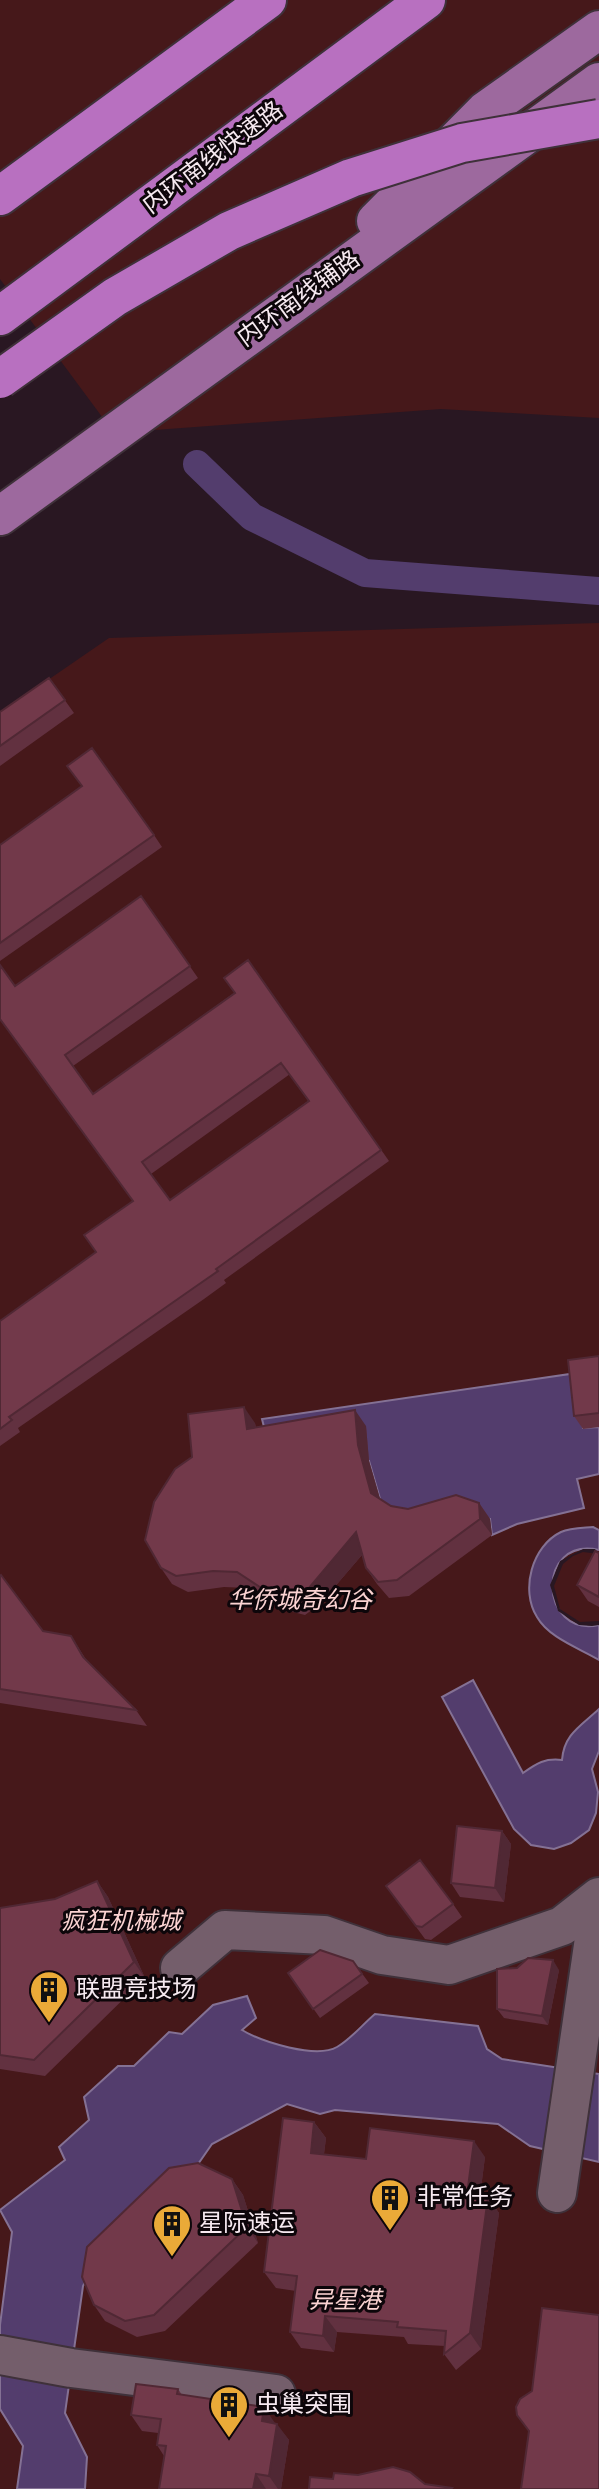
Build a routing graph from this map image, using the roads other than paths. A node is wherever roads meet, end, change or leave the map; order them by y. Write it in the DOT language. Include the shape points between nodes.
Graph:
graph roads {
  1 [pos="267,0"];
  2 [pos="426,0"];
  3 [pos="599,30"];
  4 [pos="599,82"];
  5 [pos="599,119"];
  6 [pos="0,196"];
  7 [pos="292,304"];
  8 [pos="0,316"];
  9 [pos="0,379"];
  10 [pos="0,516"];
  11 [pos="599,1897"];
  12 [pos="599,1904"];
  13 [pos="180,1968"];
  14 [pos="557,2193"];
  15 [pos="0,2355"];
  16 [pos="276,2395"];
  1 -- 6 [label="highway"];
  2 -- 8 [label="highway, 内环南线快速路"];
  3 -- 7 [label="main road" via="485,111"];
  4 -- 7 [label="main road, 内环南线辅路"];
  5 -- 9 [label="highway, bridge" via="462,142 351,178 241,225 115,297"];
  7 -- 10 [label="main road, 内环南线辅路"];
  11 -- 13 [label="street" via="562,1926 449,1965 382,1955 324,1935 225,1930"];
  12 -- 14 [label="street"];
  15 -- 16 [label="street"];
}
